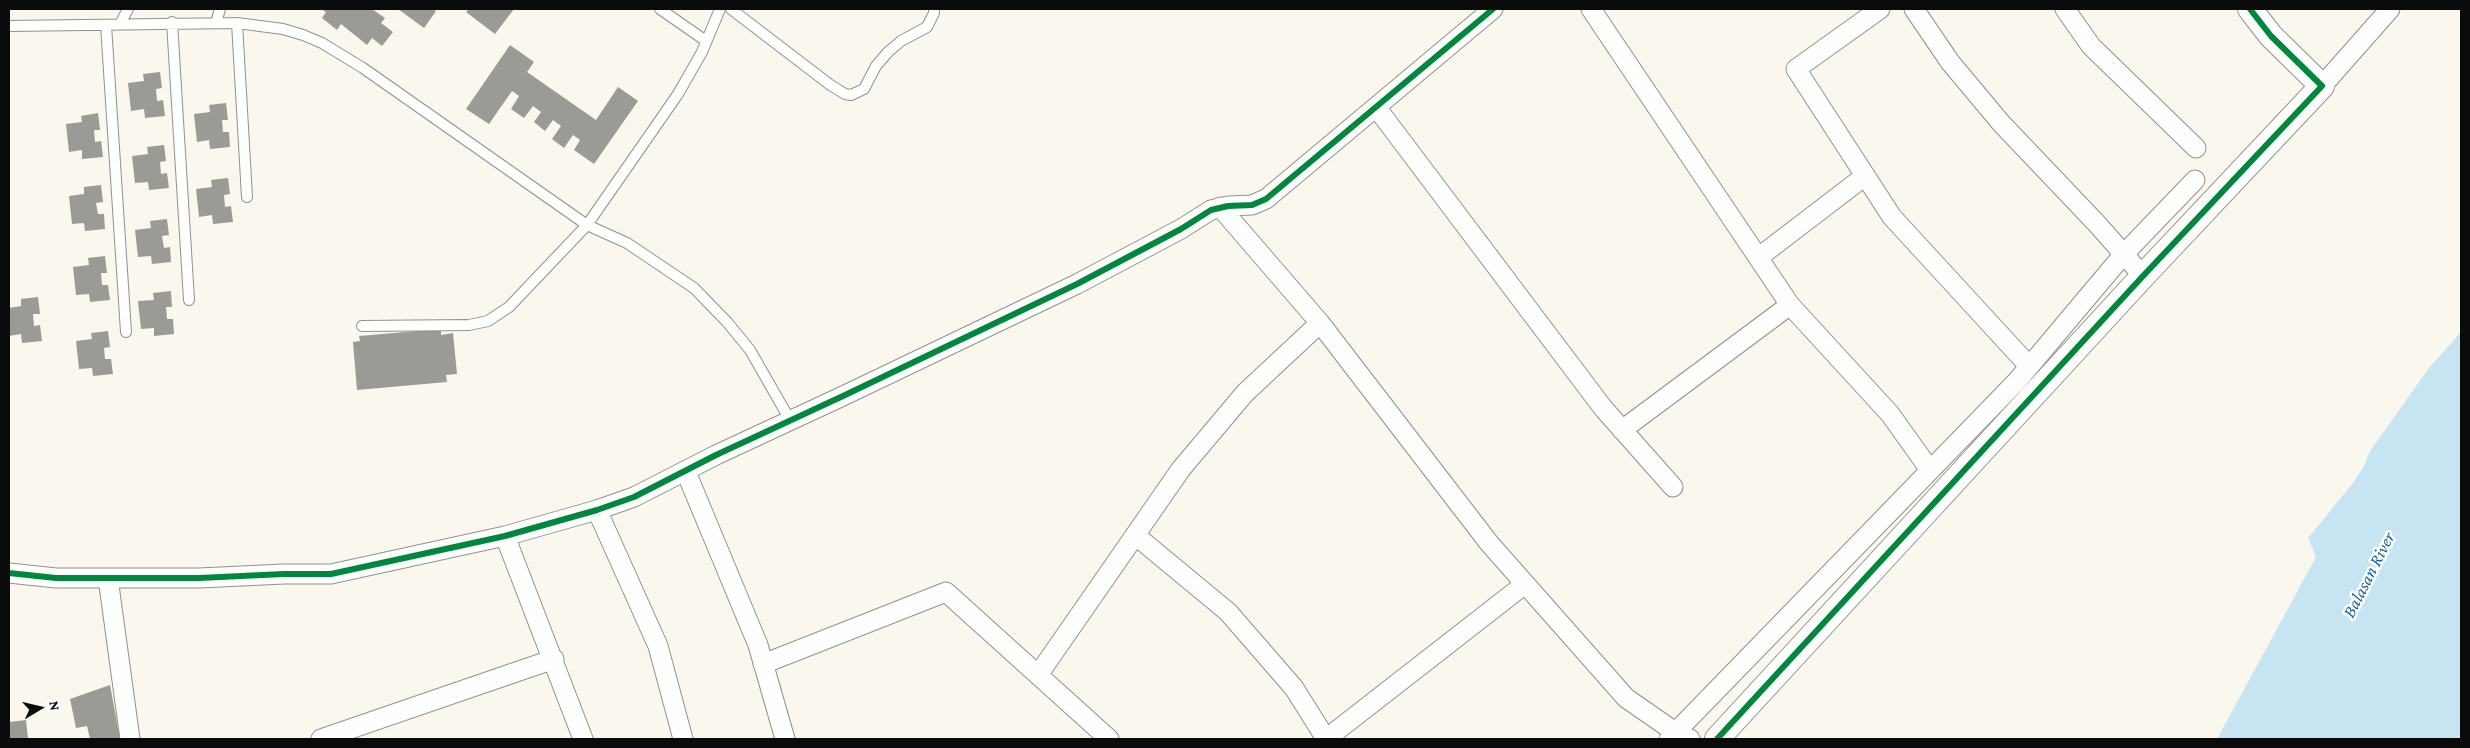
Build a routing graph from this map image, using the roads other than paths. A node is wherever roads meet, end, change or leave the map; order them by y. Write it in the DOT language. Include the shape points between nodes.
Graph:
graph roads {
  1 [pos="128,9"];
  2 [pos="220,9"];
  3 [pos="660,9"];
  4 [pos="720,9"];
  5 [pos="731,9"];
  6 [pos="934,9"];
  7 [pos="1493,9"];
  8 [pos="1590,9"];
  9 [pos="1880,9"];
  10 [pos="1914,9"];
  11 [pos="2065,9"];
  12 [pos="2250,9"];
  13 [pos="2390,9"];
  14 [pos="172,22"];
  15 [pos="216,23"];
  16 [pos="237,23"];
  17 [pos="120,24"];
  18 [pos="106,25"];
  19 [pos="9,26"];
  20 [pos="706,42"];
  21 [pos="2322,86"];
  22 [pos="1376,107"];
  23 [pos="2196,148"];
  24 [pos="1865,176"];
  25 [pos="2195,180"];
  26 [pos="247,197"];
  27 [pos="1220,207"];
  28 [pos="587,225"];
  29 [pos="2123,255"];
  30 [pos="1759,257"];
  31 [pos="2143,276"];
  32 [pos="189,300"];
  33 [pos="1790,304"];
  34 [pos="1320,323"];
  35 [pos="362,326"];
  36 [pos="126,332"];
  37 [pos="2029,366"];
  38 [pos="790,420"];
  39 [pos="1622,430"];
  40 [pos="1930,470"];
  41 [pos="686,472"];
  42 [pos="1673,487"];
  43 [pos="597,510"];
  44 [pos="1135,535"];
  45 [pos="505,536"];
  46 [pos="9,573"];
  47 [pos="108,578"];
  48 [pos="1525,584"];
  49 [pos="554,659"];
  50 [pos="763,664"];
  51 [pos="1038,675"];
  52 [pos="1678,737"];
  53 [pos="130,739"];
  54 [pos="322,739"];
  55 [pos="583,739"];
  56 [pos="683,739"];
  57 [pos="785,739"];
  58 [pos="1110,739"];
  59 [pos="1326,739"];
  60 [pos="1717,739"];
  1 -- 17 [label="lane"];
  2 -- 15 [label="lane"];
  3 -- 20 [label="lane"];
  4 -- 20 [label="lane"];
  5 -- 6 [label="lane" via="837,90 851,95 864,89 888,52 926,27"];
  7 -- 22 [label="street"];
  8 -- 30 [label="street"];
  9 -- 24 [label="street" via="1796,69"];
  10 -- 29 [label="street" via="1950,62 1994,115"];
  11 -- 23 [label="street" via="2091,46"];
  12 -- 21 [label="street" via="2271,36"];
  13 -- 21 [label="street"];
  14 -- 15 [label="lane"];
  14 -- 17 [label="lane"];
  14 -- 32 [label="lane"];
  15 -- 16 [label="lane"];
  16 -- 26 [label="lane"];
  16 -- 28 [label="lane" via="290,31 322,43"];
  17 -- 18 [label="lane"];
  18 -- 19 [label="lane"];
  18 -- 36 [label="lane"];
  20 -- 28 [label="lane" via="678,94"];
  21 -- 31 [label="street"];
  22 -- 27 [label="street" via="1266,199 1252,205"];
  22 -- 39 [label="street"];
  24 -- 30 [label="street"];
  24 -- 37 [label="street" via="1892,217"];
  25 -- 29 [label="street"];
  27 -- 34 [label="street"];
  27 -- 38 [label="street" via="1085,280"];
  28 -- 35 [label="lane" via="509,307 488,321 469,325"];
  28 -- 38 [label="lane" via="627,243 694,288 750,350"];
  29 -- 31 [label="street"];
  29 -- 37 [label="street"];
  30 -- 33 [label="street"];
  31 -- 60 [label="street"];
  33 -- 39 [label="street"];
  33 -- 40 [label="street" via="1890,414"];
  34 -- 44 [label="street" via="1245,393 1181,470"];
  34 -- 48 [label="street"];
  37 -- 40 [label="street"];
  38 -- 41 [label="street"];
  39 -- 42 [label="street"];
  40 -- 52 [label="street"];
  41 -- 43 [label="street"];
  41 -- 50 [label="street"];
  43 -- 45 [label="street"];
  43 -- 56 [label="street" via="658,646"];
  44 -- 51 [label="street"];
  44 -- 59 [label="street" via="1228,612 1294,688"];
  45 -- 47 [label="street" via="331,574"];
  45 -- 49 [label="street"];
  46 -- 47 [label="street" via="56,578"];
  47 -- 53 [label="street"];
  48 -- 52 [label="street" via="1626,698"];
  48 -- 59 [label="street"];
  49 -- 54 [label="street"];
  49 -- 55 [label="street"];
  50 -- 51 [label="street" via="946,592"];
  50 -- 57 [label="street"];
  51 -- 58 [label="street"];
}
